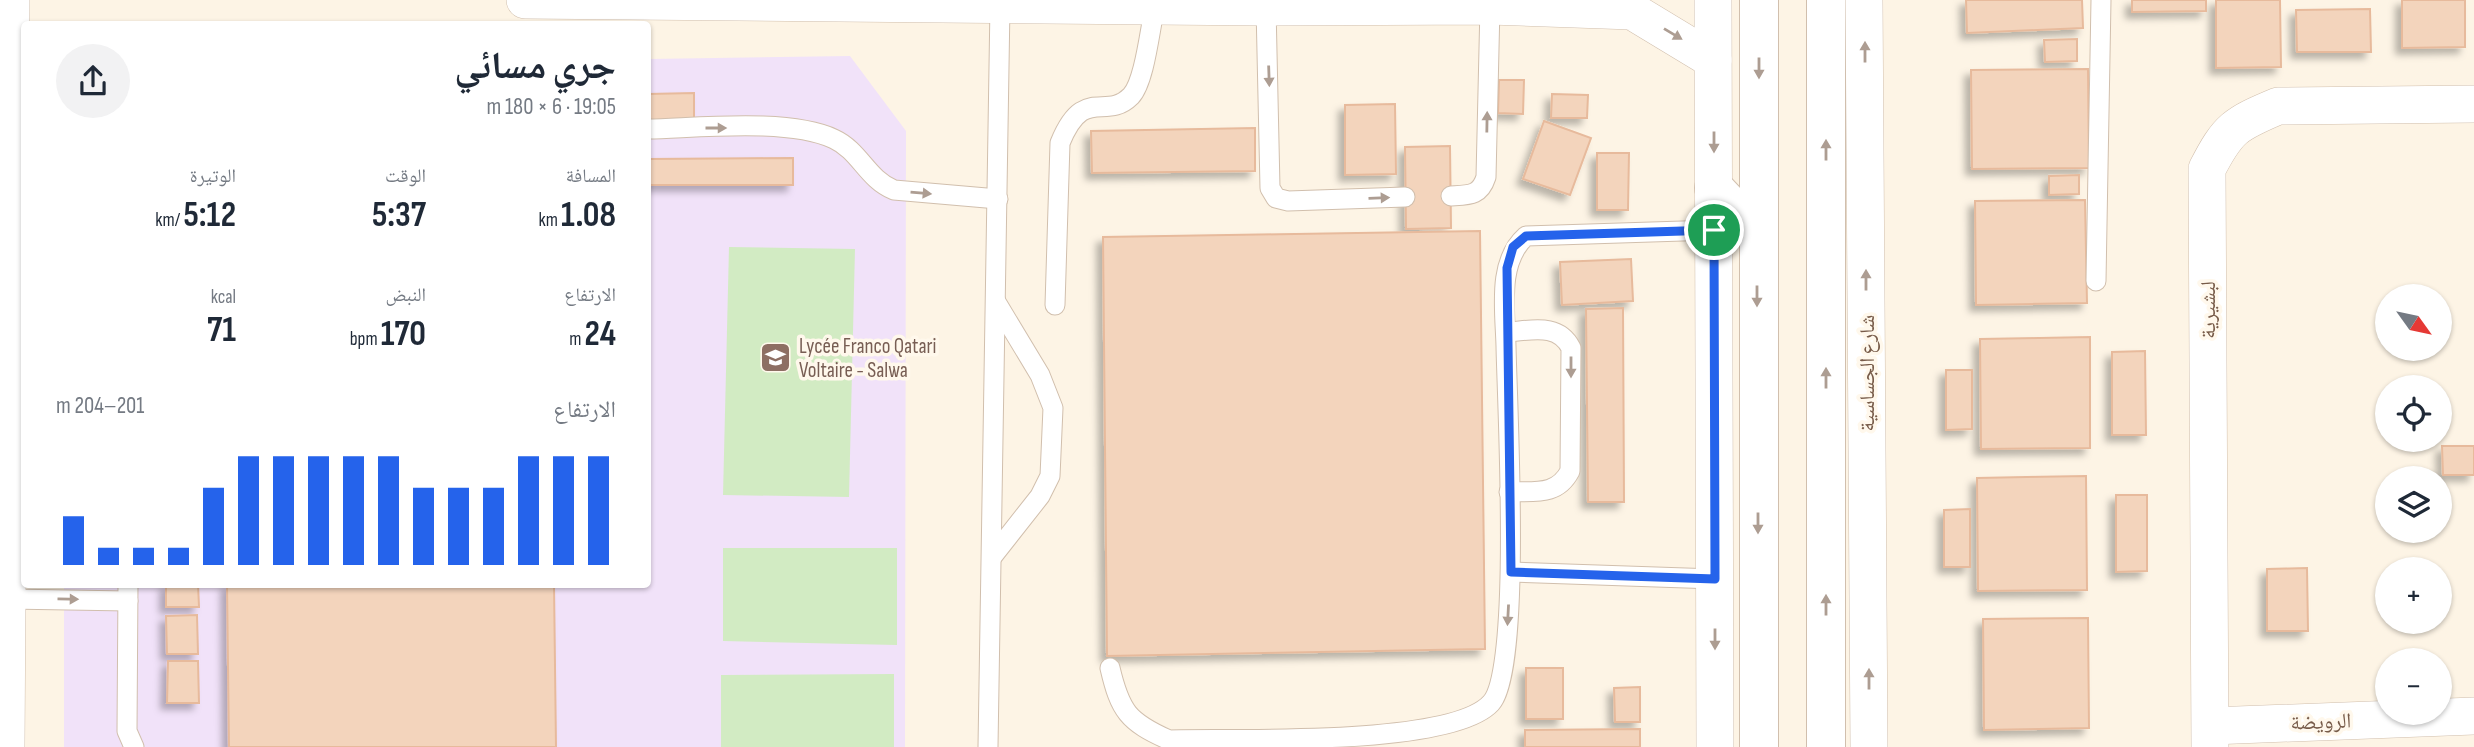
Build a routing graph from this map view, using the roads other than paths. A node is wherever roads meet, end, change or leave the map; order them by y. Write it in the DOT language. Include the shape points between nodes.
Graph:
graph roads {
  1 [pos="10,0"];
  2 [pos="525,0"];
  3 [pos="603,0"];
  4 [pos="1713,0"];
  5 [pos="1759,0"];
  6 [pos="1826,0"];
  7 [pos="1864,0"];
  8 [pos="2101,0"];
  9 [pos="1000,5"];
  10 [pos="1641,5"];
  11 [pos="1155,6"];
  12 [pos="1490,6"];
  13 [pos="1266,7"];
  14 [pos="1713,60"];
  15 [pos="2474,104"];
  16 [pos="651,129"];
  17 [pos="17,172"];
  18 [pos="1714,188"];
  19 [pos="1451,196"];
  20 [pos="1405,197"];
  21 [pos="998,200"];
  22 [pos="1714,230"];
  23 [pos="1757,234"];
  24 [pos="2096,281"];
  25 [pos="996,301"];
  26 [pos="1055,305"];
  27 [pos="16,319"];
  28 [pos="1506,332"];
  29 [pos="1509,492"];
  30 [pos="992,557"];
  31 [pos="1511,572"];
  32 [pos="1715,579"];
  33 [pos="128,593"];
  34 [pos="8,599"];
  35 [pos="1110,668"];
  36 [pos="2474,716"];
  37 [pos="2211,736"];
  38 [pos="1392,740"];
  39 [pos="1276,742"];
  40 [pos="6,747"];
  41 [pos="134,747"];
  42 [pos="988,747"];
  43 [pos="1716,747"];
  44 [pos="1759,747"];
  45 [pos="1826,747"];
  46 [pos="1869,747"];
  1 -- 17 [label="street"];
  2 -- 3 [label="street"];
  3 -- 9 [label="street"];
  4 -- 14 [label="street"];
  5 -- 23 [label="street, one-way"];
  45 -- 6 [label="street, شارع الجساسية, one-way"];
  46 -- 7 [label="street, شارع الجساسية, one-way"];
  8 -- 24 [label="lane"];
  9 -- 11 [label="street"];
  9 -- 21 [label="lane"];
  10 -- 12 [label="street"];
  10 -- 14 [label="street, one-way"];
  11 -- 13 [label="street"];
  11 -- 26 [label="lane" via="1131,96 1114,104 1083,108 1068,122 1060,143"];
  12 -- 13 [label="street"];
  19 -- 12 [label="lane, one-way" via="1474,195 1486,177"];
  13 -- 20 [label="lane, one-way" via="1269,188 1276,198"];
  14 -- 18 [label="street, one-way"];
  15 -- 37 [label="street, لبشيرية" via="2278,106 2248,119 2223,138 2207,169"];
  16 -- 21 [label="lane, one-way" via="797,129 835,140 854,153 879,184 894,190"];
  17 -- 27 [label="street"];
  18 -- 22 [label="street"];
  18 -- 23 [label="street"];
  21 -- 25 [label="lane"];
  22 -- 28 [label="lane" via="1526,236 1513,247 1507,268"];
  22 -- 32 [label="street"];
  23 -- 44 [label="street, one-way"];
  25 -- 30 [label="lane"];
  25 -- 30 [label="lane" via="1040,375 1053,408 1050,476 1040,496"];
  27 -- 34 [label="street"];
  28 -- 29 [label="lane"];
  28 -- 29 [label="lane, one-way" via="1554,329 1566,337 1571,348 1570,471 1564,483 1552,491"];
  29 -- 31 [label="lane"];
  30 -- 42 [label="lane"];
  31 -- 32 [label="lane"];
  31 -- 38 [label="lane, one-way" via="1502,683 1490,705 1470,719"];
  32 -- 43 [label="street, one-way"];
  34 -- 33 [label="lane, one-way"];
  33 -- 41 [label="lane" via="127,731"];
  34 -- 40 [label="street"];
  35 -- 39 [label="lane" via="1125,713 1140,727 1169,740"];
  36 -- 37 [label="street, الرويضة"];
  38 -- 39 [label="lane"];
}
